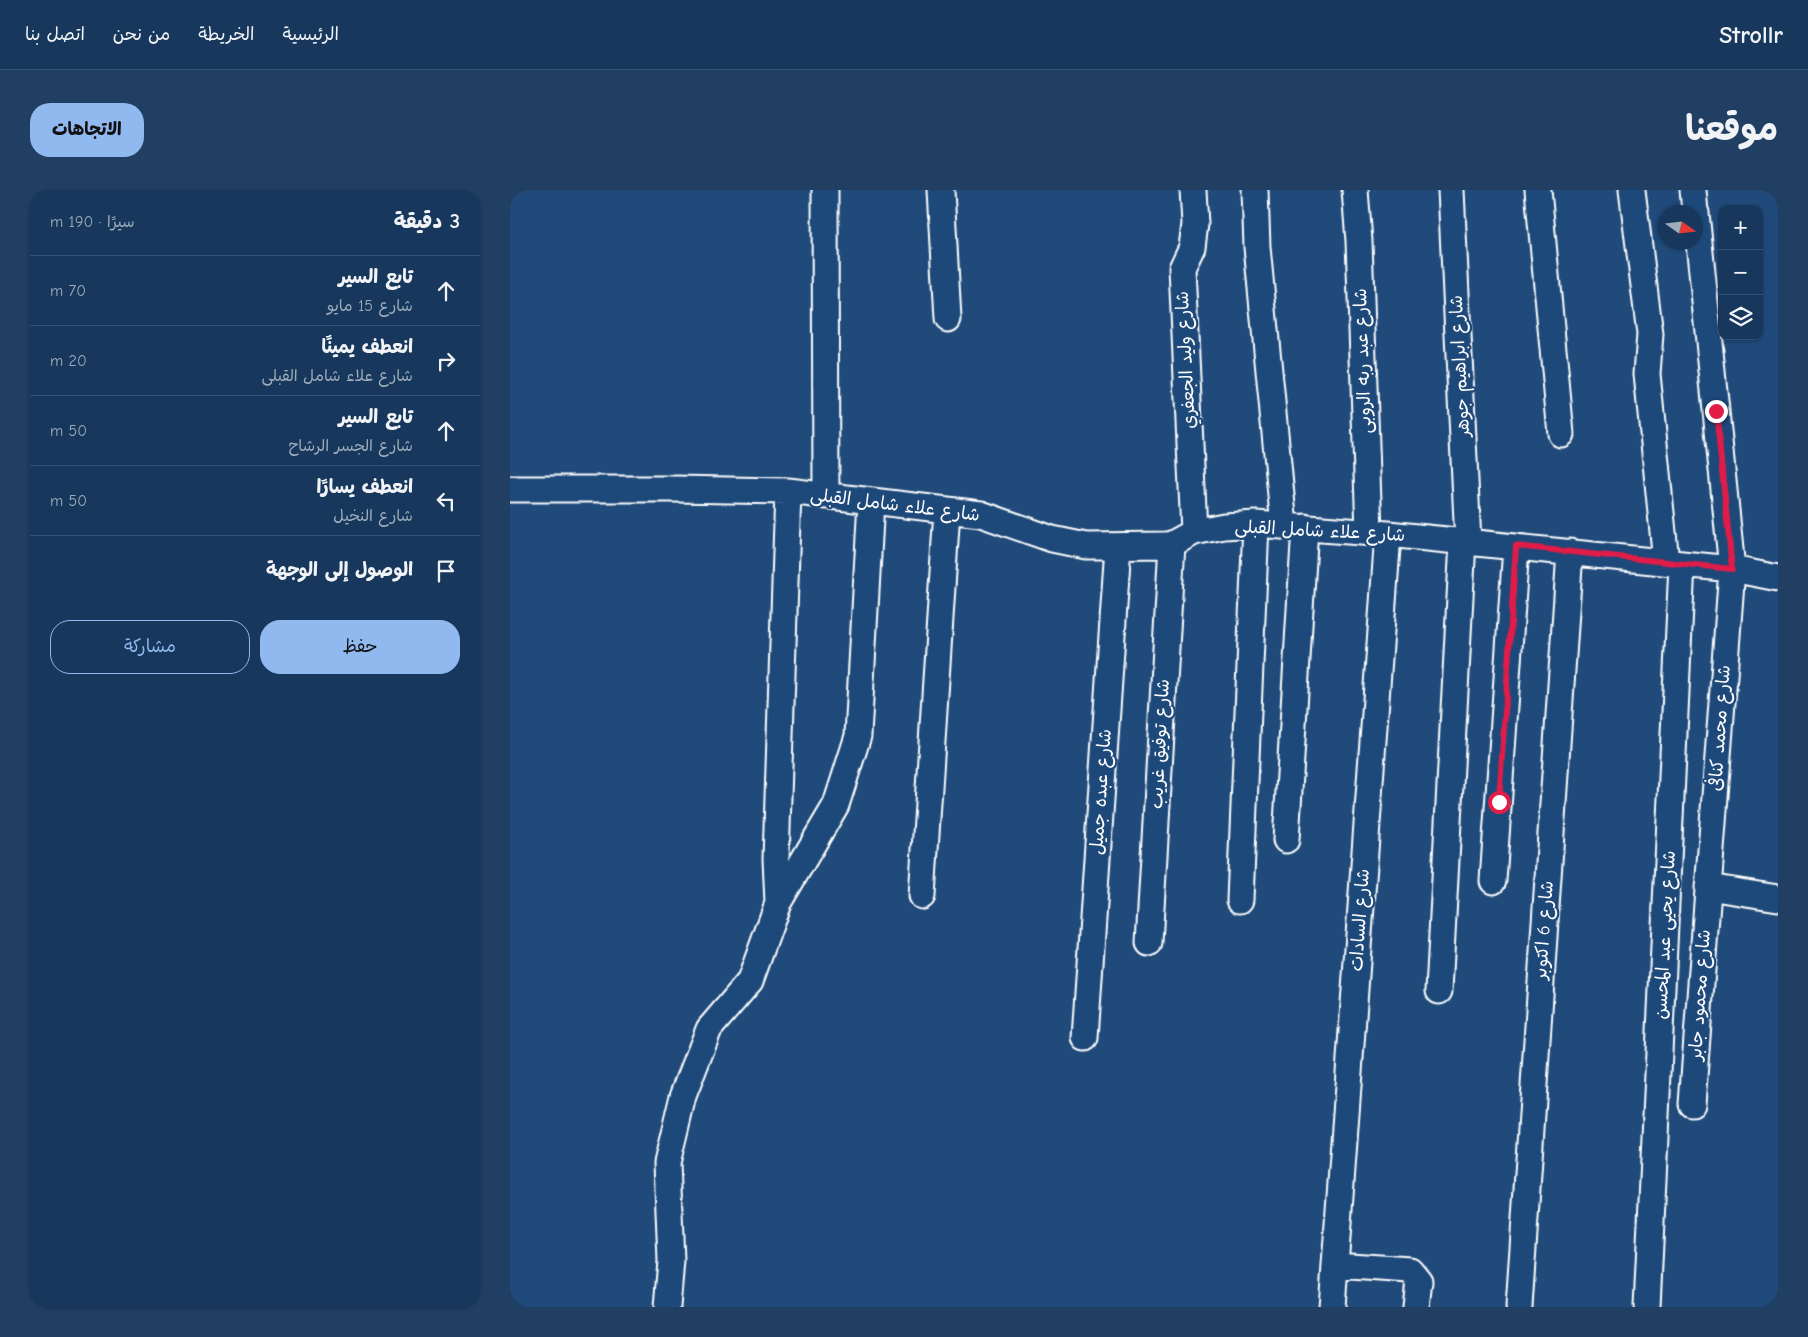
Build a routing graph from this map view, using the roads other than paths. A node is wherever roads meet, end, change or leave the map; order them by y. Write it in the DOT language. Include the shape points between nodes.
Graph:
graph roads {
  1 [pos="825,190"];
  2 [pos="941,190"];
  3 [pos="1193,190"];
  4 [pos="1255,190"];
  5 [pos="1355,190"];
  6 [pos="1451,190"];
  7 [pos="1538,190"];
  8 [pos="1632,190"];
  9 [pos="1693,190"];
  10 [pos="1694,205"];
  11 [pos="1699,250"];
  12 [pos="948,319"];
  13 [pos="1561,434"];
  14 [pos="510,489"];
  15 [pos="788,491"];
  16 [pos="826,496"];
  17 [pos="871,501"];
  18 [pos="947,510"];
  19 [pos="1256,524"];
  20 [pos="1294,527"];
  21 [pos="1194,532"];
  22 [pos="1379,533"];
  23 [pos="1466,541"];
  24 [pos="1172,544"];
  25 [pos="1118,546"];
  26 [pos="1516,546"];
  27 [pos="1570,552"];
  28 [pos="1674,563"];
  29 [pos="1732,569"];
  30 [pos="1778,578"];
  31 [pos="1286,840"];
  32 [pos="1493,881"];
  33 [pos="1708,887"];
  34 [pos="922,896"];
  35 [pos="1778,898"];
  36 [pos="1240,900"];
  37 [pos="778,903"];
  38 [pos="1149,943"];
  39 [pos="1438,991"];
  40 [pos="1085,1038"];
  41 [pos="1692,1104"];
  42 [pos="1335,1266"];
  43 [pos="667,1307"];
  44 [pos="1332,1307"];
  45 [pos="1416,1307"];
  46 [pos="1519,1307"];
  47 [pos="1647,1307"];
  1 -- 16 [label="street"];
  2 -- 12 [label="street"];
  3 -- 21 [label="street, شارع وليد الجعفري" via="1195,224 1192,247 1182,268"];
  4 -- 20 [label="street" via="1257,247"];
  5 -- 22 [label="street, شارع عبد ربه الروبى"];
  6 -- 23 [label="street, شارع ابراهيم جوهر"];
  7 -- 13 [label="street"];
  8 -- 28 [label="street, شارع يحيى عبد المحسن" via="1650,334 1647,374"];
  9 -- 10 [label="street, شارع محمد كنافى"];
  11 -- 29 [label="street, شارع محمد كنافى"];
  14 -- 15 [label="street, شارع علاء شامل القبلى"];
  15 -- 16 [label="street, شارع علاء شامل القبلى"];
  15 -- 37 [label="street" via="776,859"];
  16 -- 17 [label="street, شارع علاء شامل القبلى"];
  17 -- 18 [label="street, شارع علاء شامل القبلى"];
  17 -- 37 [label="street" via="858,736 836,805"];
  18 -- 25 [label="street, شارع علاء شامل القبلى" via="981,514 1052,539 1086,546"];
  18 -- 34 [label="street"];
  19 -- 20 [label="street, شارع علاء شامل القبلى"];
  19 -- 21 [label="street, شارع علاء شامل القبلى"];
  19 -- 36 [label="street"];
  20 -- 22 [label="street, شارع علاء شامل القبلى"];
  20 -- 31 [label="street"];
  21 -- 24 [label="street, شارع علاء شامل القبلى"];
  22 -- 23 [label="street, شارع علاء شامل القبلى"];
  22 -- 42 [label="street, شارع السادات"];
  23 -- 26 [label="street, شارع علاء شامل القبلى"];
  23 -- 39 [label="street, شارع ابراهيم جوهر"];
  24 -- 25 [label="street, شارع علاء شامل القبلى"];
  24 -- 38 [label="street, شارع توفيق غريب"];
  25 -- 40 [label="street, شارع عبده جميل"];
  26 -- 27 [label="street, شارع علاء شامل القبلى"];
  26 -- 32 [label="street"];
  27 -- 28 [label="street, شارع علاء شامل القبلى"];
  27 -- 46 [label="street, شارع 6 اكتوبر"];
  28 -- 29 [label="street, شارع علاء شامل القبلى"];
  28 -- 47 [label="street, شارع يحيى عبد المحسن"];
  29 -- 30 [label="street, شارع علاء شامل القبلى"];
  29 -- 33 [label="street, شارع محمد كنافى"];
  33 -- 35 [label="street"];
  33 -- 41 [label="street, شارع محمود جابر"];
  37 -- 43 [label="street" via="750,981 709,1029 683,1096 667,1163 671,1261"];
  42 -- 44 [label="street, شارع السادات"];
  42 -- 45 [label="street" via="1410,1270 1419,1281"];
}
